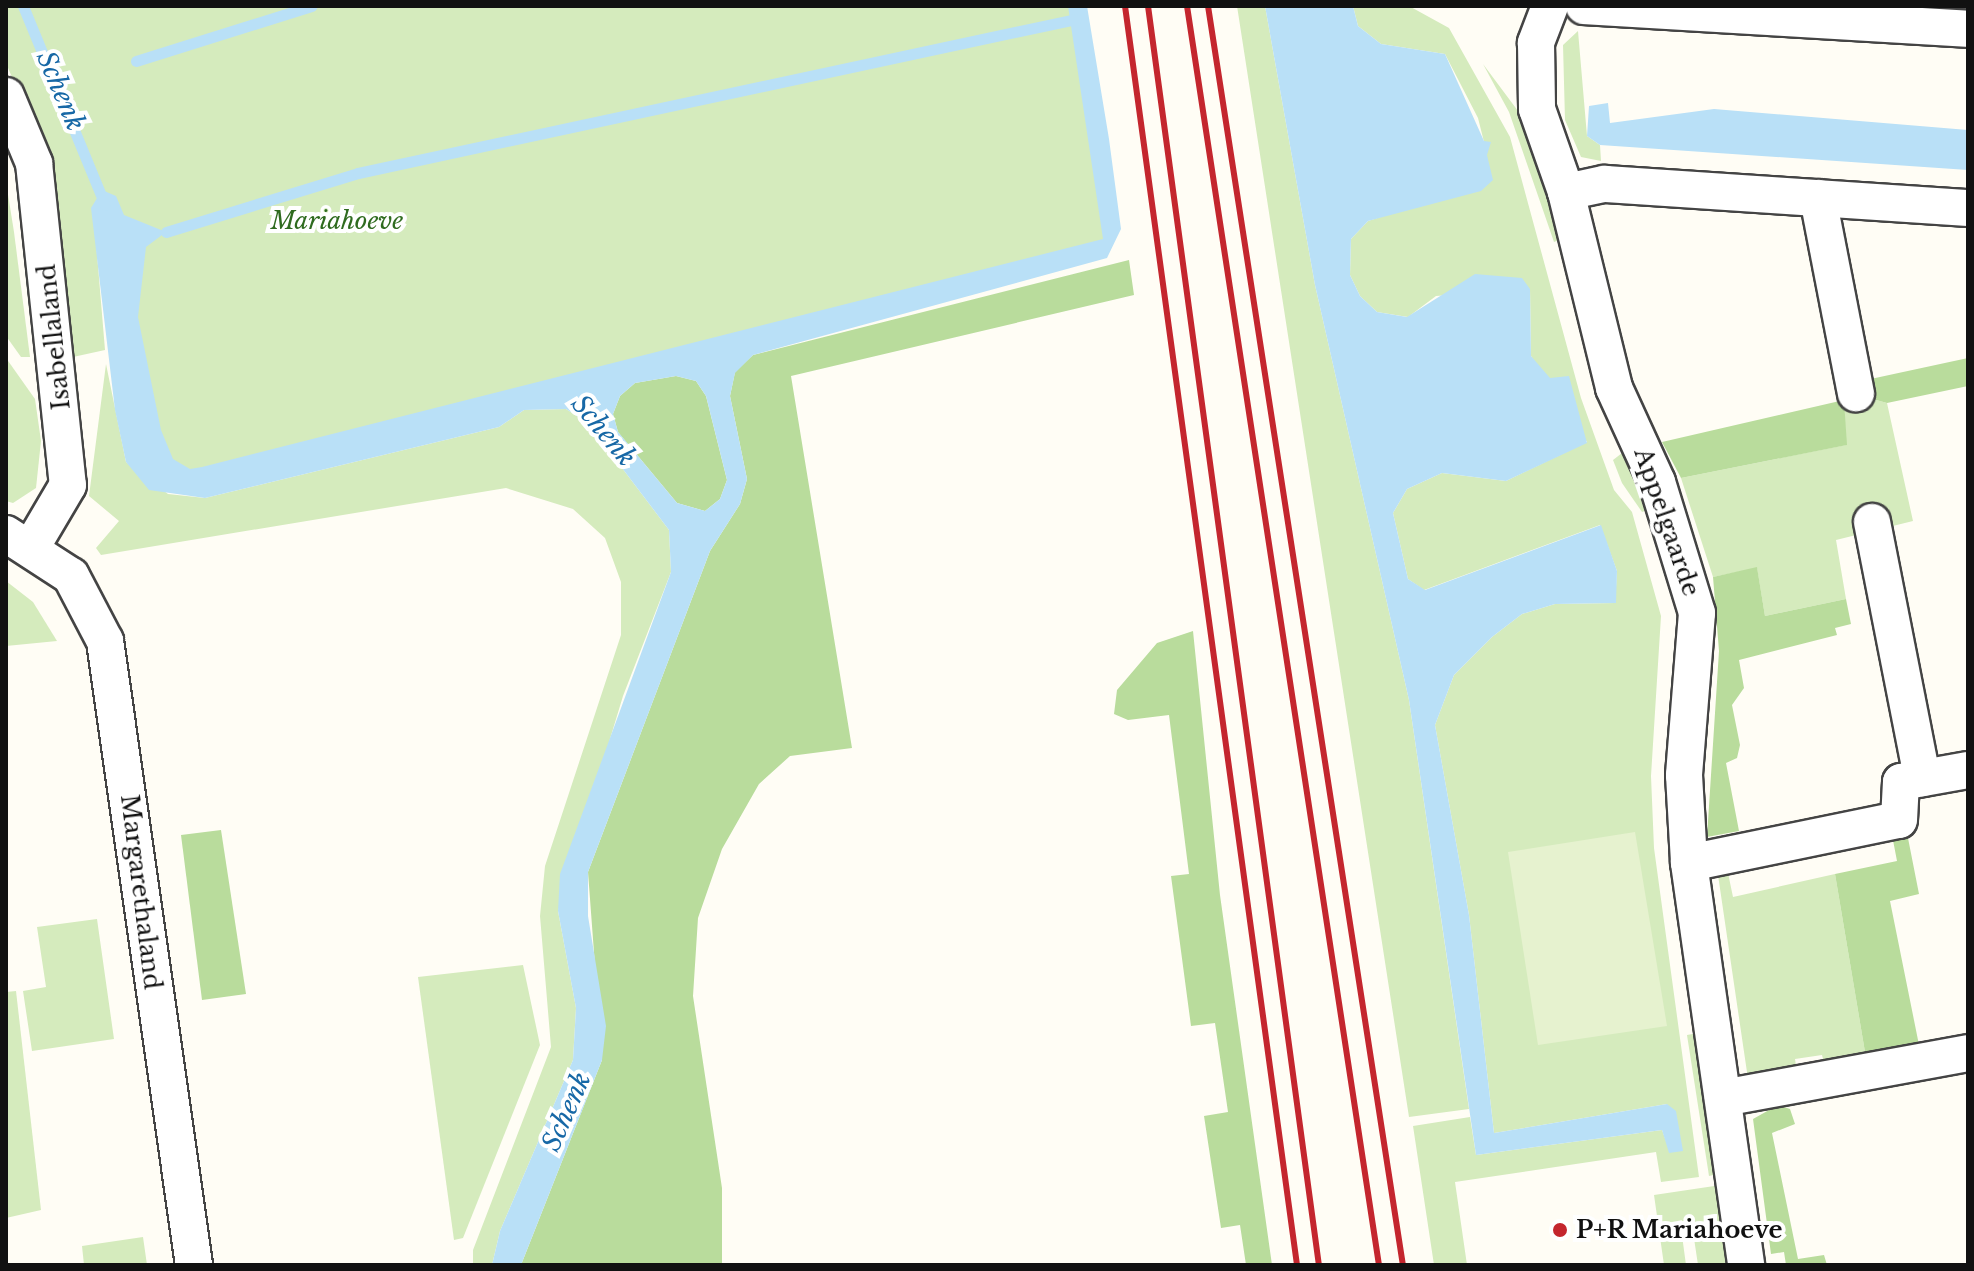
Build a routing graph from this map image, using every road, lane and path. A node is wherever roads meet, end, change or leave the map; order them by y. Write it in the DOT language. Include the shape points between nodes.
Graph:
graph roads {
  1 [pos="1550,6"];
  2 [pos="1584,6"];
  3 [pos="1883,14"];
  4 [pos="1968,29"];
  5 [pos="6,96"];
  6 [pos="1566,192"];
  7 [pos="1818,198"];
  8 [pos="1968,208"];
  9 [pos="1856,393"];
  10 [pos="1872,522"];
  11 [pos="19,540"];
  12 [pos="1968,770"];
  13 [pos="1922,778"];
  14 [pos="1689,863"];
  15 [pos="1968,1053"];
  16 [pos="1723,1098"];
  17 [pos="194,1265"];
  18 [pos="1746,1265"];
  1 -- 6 [label="street, Appelgaarde" via="1536,43 1537,109"];
  2 -- 3 [label="street"];
  3 -- 4 [label="street"];
  5 -- 11 [label="street, Isabellaland" via="34,163 68,485"];
  6 -- 7 [label="street" via="1605,184"];
  6 -- 14 [label="street, Appelgaarde" via="1614,388 1657,482 1697,613 1684,775"];
  7 -- 8 [label="street"];
  7 -- 9 [label="street"];
  10 -- 13 [label="street"];
  11 -- 17 [label="street, Margarethaland" via="71,576 105,641"];
  12 -- 13 [label="street"];
  13 -- 14 [label="street" via="1901,782 1899,820"];
  14 -- 16 [label="street, Appelgaarde"];
  15 -- 16 [label="street"];
  16 -- 18 [label="street, Appelgaarde"];
}
